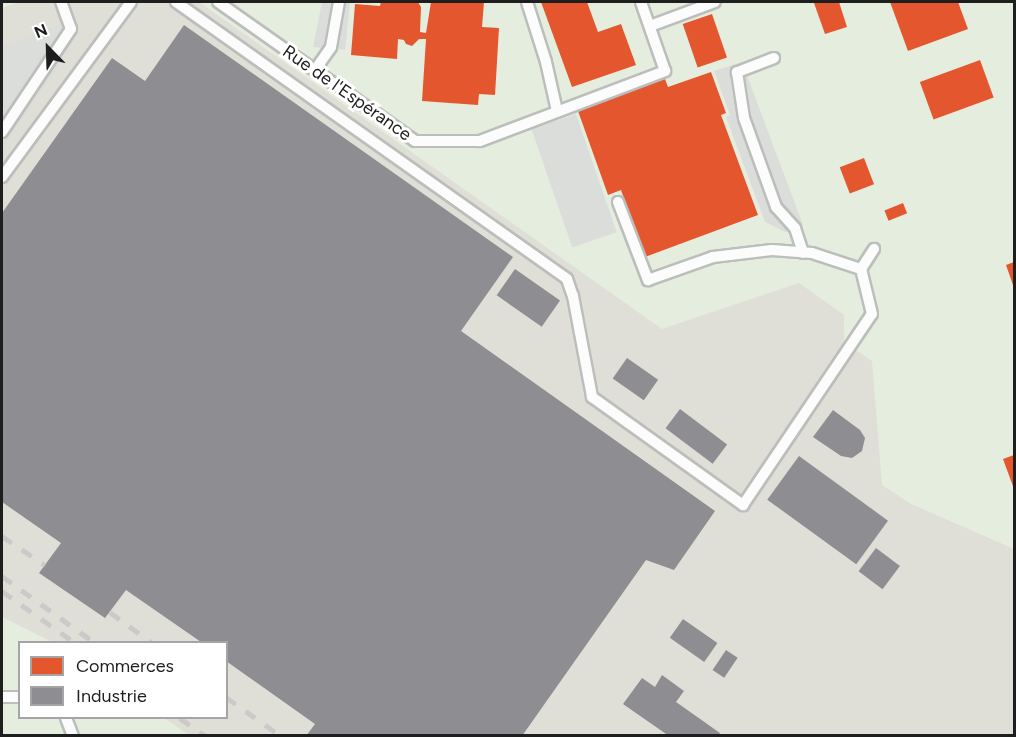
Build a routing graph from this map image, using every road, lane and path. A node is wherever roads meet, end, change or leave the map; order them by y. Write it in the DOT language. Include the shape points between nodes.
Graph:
graph roads {
  1 [pos="61,2"];
  2 [pos="131,2"];
  3 [pos="176,2"];
  4 [pos="218,2"];
  5 [pos="339,2"];
  6 [pos="527,2"];
  7 [pos="641,2"];
  8 [pos="715,2"];
  9 [pos="650,26"];
  10 [pos="774,58"];
  11 [pos="315,70"];
  12 [pos="557,111"];
  13 [pos="2,132"];
  14 [pos="2,177"];
  15 [pos="618,202"];
  16 [pos="874,249"];
  17 [pos="803,253"];
  18 [pos="861,269"];
  19 [pos="18,697"];
  20 [pos="2,698"];
  21 [pos="67,719"];
  22 [pos="73,735"];
  1 -- 13 [label="lane" via="71,29"];
  2 -- 14 [label="lane"];
  3 -- 18 [label="lane" via="567,279 592,397 742,505 872,314"];
  4 -- 11 [label="lane, Rue de l'Espérance"];
  5 -- 11 [label="lane" via="331,48"];
  6 -- 12 [label="lane"];
  7 -- 9 [label="lane"];
  8 -- 9 [label="lane"];
  9 -- 12 [label="lane, Rue de l'Espérance" via="665,71"];
  10 -- 17 [label="lane" via="737,72 744,118 776,207 795,228"];
  11 -- 12 [label="lane, Rue de l'Espérance" via="415,141 480,141"];
  15 -- 17 [label="lane" via="648,280 713,256 772,250"];
  16 -- 18 [label="lane"];
  17 -- 18 [label="lane"];
  19 -- 20 [label="lane"];
  21 -- 22 [label="lane"];
}
